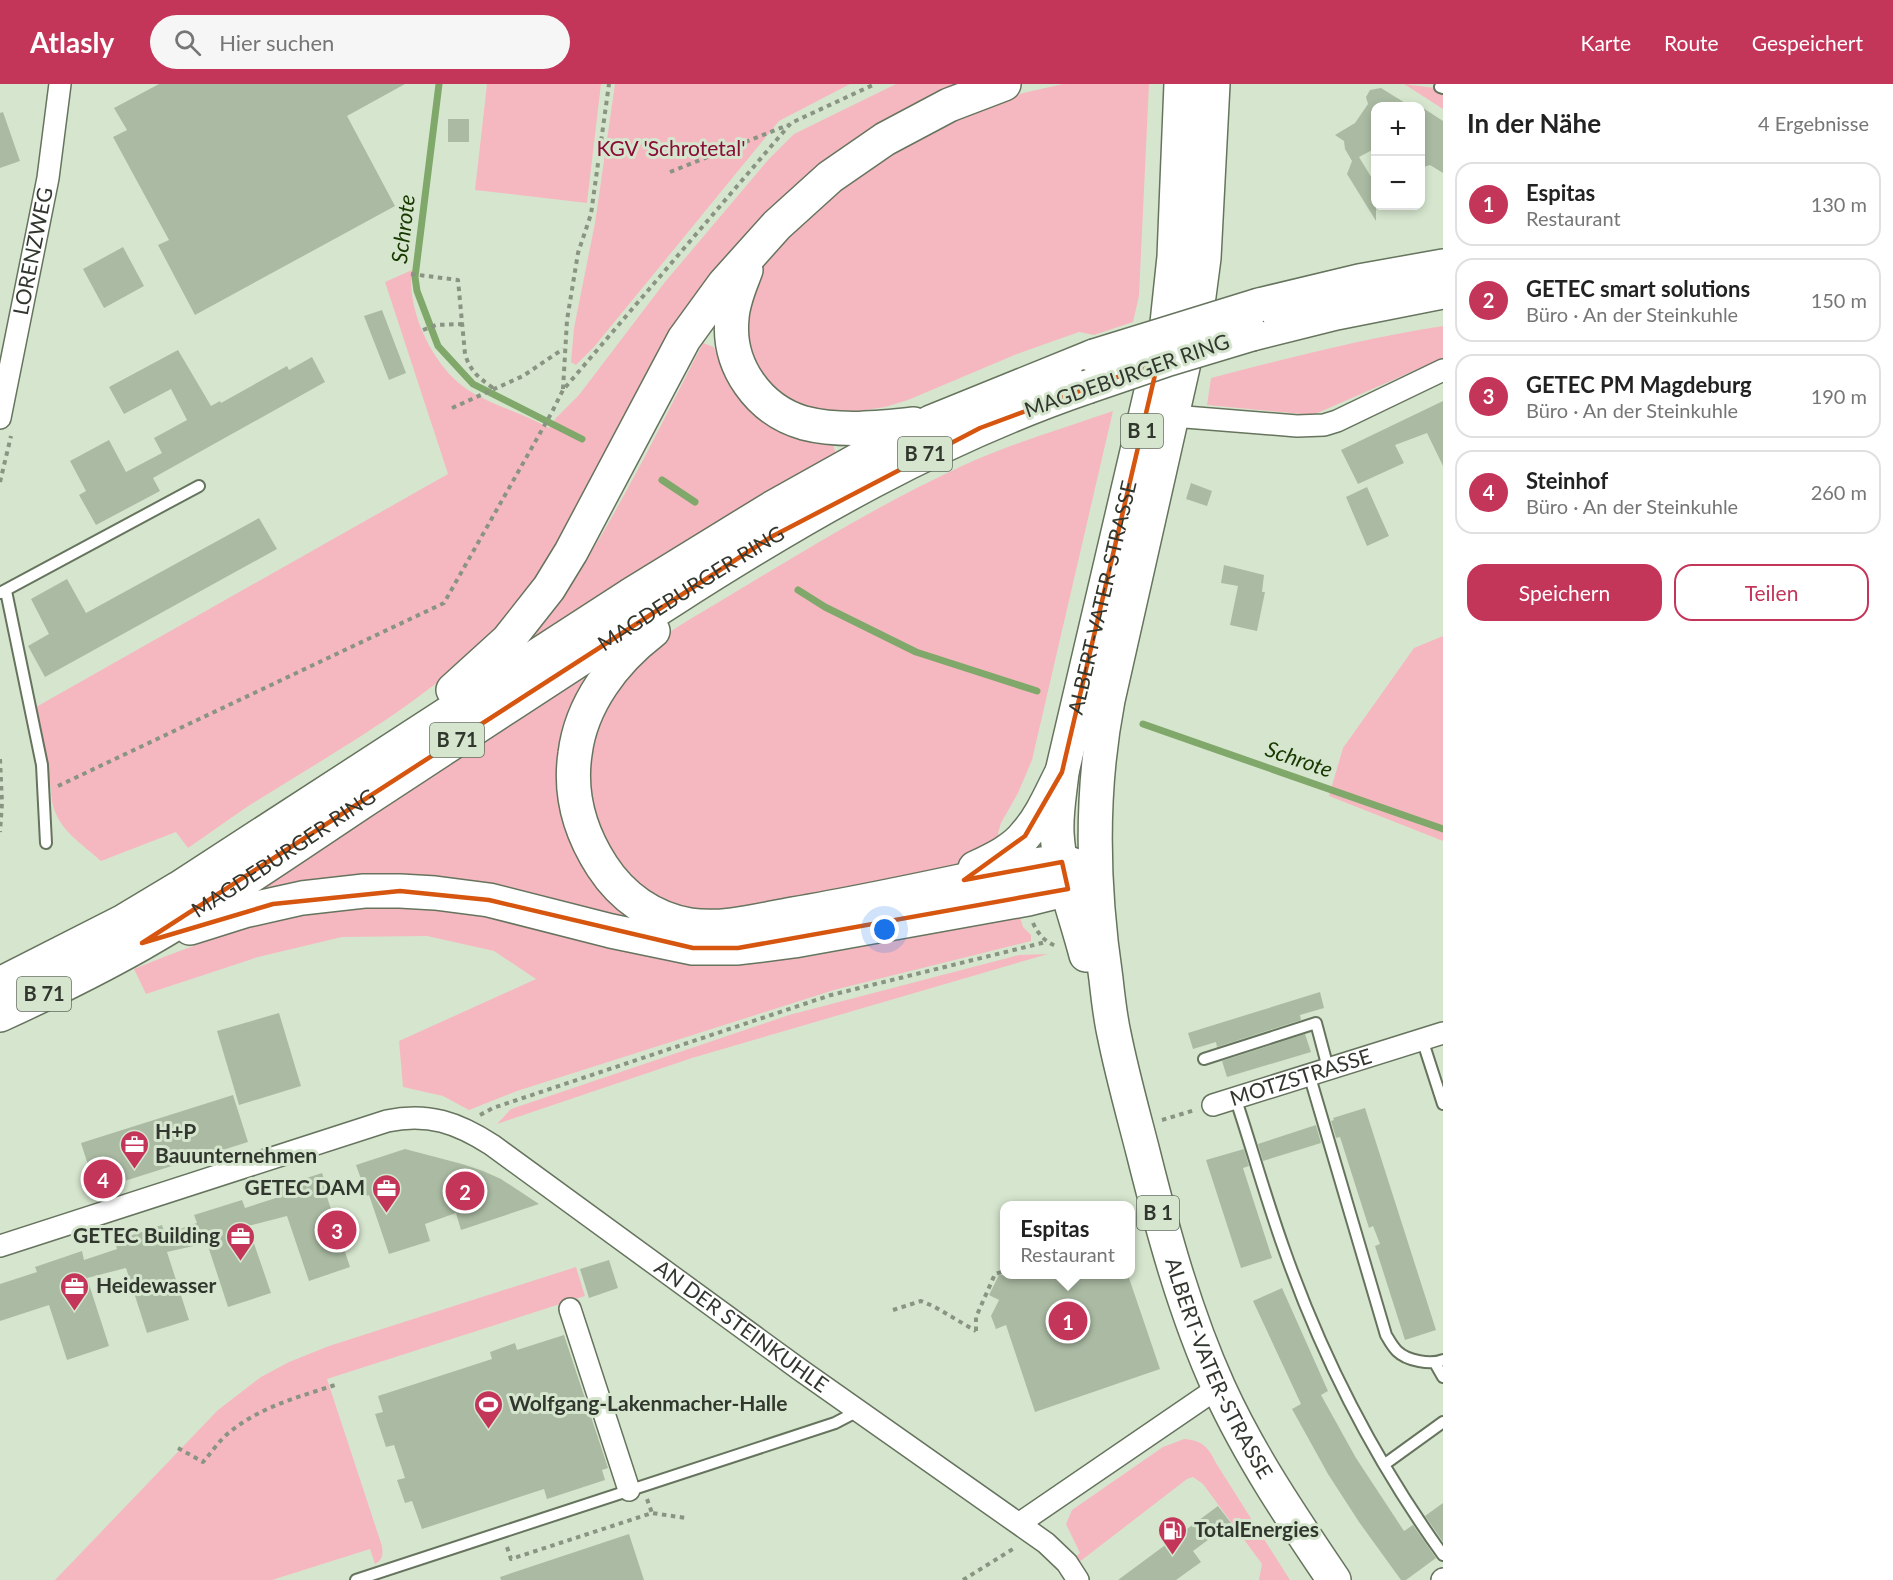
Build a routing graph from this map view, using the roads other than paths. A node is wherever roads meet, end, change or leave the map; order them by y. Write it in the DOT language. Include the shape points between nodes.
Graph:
graph roads {
  1 [pos="60,84"];
  2 [pos="1004,84"];
  3 [pos="1181,84"];
  4 [pos="1213,84"];
  5 [pos="753,251"];
  6 [pos="1443,266"];
  7 [pos="1443,292"];
  8 [pos="1255,319"];
  9 [pos="1443,370"];
  10 [pos="1090,372"];
  11 [pos="1173,416"];
  12 [pos="0,418"];
  13 [pos="931,422"];
  14 [pos="199,486"];
  15 [pos="771,537"];
  16 [pos="3,592"];
  17 [pos="380,757"];
  18 [pos="1062,772"];
  19 [pos="46,843"];
  20 [pos="1075,875"];
  21 [pos="941,885"];
  22 [pos="142,943"];
  23 [pos="0,984"];
  24 [pos="0,1015"];
  25 [pos="1443,1033"];
  26 [pos="1422,1039"];
  27 [pos="1204,1059"];
  28 [pos="1318,1071"];
  29 [pos="1235,1097"];
  30 [pos="1443,1104"];
  31 [pos="1213,1105"];
  32 [pos="0,1246"];
  33 [pos="570,1309"];
  34 [pos="1439,1361"];
  35 [pos="1443,1377"];
  36 [pos="1219,1387"];
  37 [pos="858,1412"];
  38 [pos="1443,1422"];
  39 [pos="1384,1464"];
  40 [pos="638,1493"];
  41 [pos="1021,1533"];
  42 [pos="1443,1555"];
  43 [pos="356,1580"];
  44 [pos="1078,1580"];
  45 [pos="1334,1580"];
  1 -- 12 [label="street, LORENZWEG" via="48,178"];
  2 -- 5 [label="main road" via="949,105 866,151 813,191"];
  3 -- 18 [label="main road, ALBERT-VATER-STRASSE / B 1" via="1174,257 1167,323"];
  4 -- 11 [label="main road, ALBERT-VATER-STRASSE / B 1" via="1204,258"];
  5 -- 13 [label="main road" via="733,310 732,344 741,369 764,401 781,414 820,426 882,427"];
  5 -- 17 [label="main road" via="684,339 571,552 541,600 508,640"];
  6 -- 8 [label="main road, MAGDEBURGER RING / B 71" via="1359,281"];
  7 -- 8 [label="main road, MAGDEBURGER RING / B 71" via="1336,313"];
  8 -- 10 [label="main road, MAGDEBURGER RING / B 71, bridge" via="1169,359"];
  9 -- 11 [label="street" via="1324,425"];
  10 -- 13 [label="main road, MAGDEBURGER RING / B 71"];
  10 -- 15 [label="main road, MAGDEBURGER RING / B 71" via="1007,417 882,476"];
  11 -- 20 [label="main road, ALBERT-VATER-STRASSE / B 1" via="1103,727 1095,800"];
  13 -- 17 [label="main road, MAGDEBURGER RING / B 71" via="772,508"];
  14 -- 16 [label="lane"];
  15 -- 21 [label="main road" via="632,648 599,689 577,740 573,768 577,813 589,844 606,873 630,899 659,916 690,925 743,923"];
  15 -- 22 [label="main road, MAGDEBURGER RING / B 71"];
  16 -- 19 [label="lane" via="42,765"];
  17 -- 23 [label="main road, MAGDEBURGER RING / B 71" via="179,888 94,937"];
  18 -- 20 [label="main road, ALBERT-VATER-STRASSE / B 1" via="1057,825"];
  18 -- 21 [label="main road" via="1025,836 996,858"];
  20 -- 21 [label="main road" via="1024,868"];
  20 -- 22 [label="main road" via="1028,898 738,948 693,948 489,900 400,891 302,898 244,911"];
  20 -- 36 [label="main road, ALBERT-VATER-STRASSE / B 1" via="1099,935 1114,1033 1164,1235"];
  22 -- 24 [label="main road, MAGDEBURGER RING / B 71"];
  25 -- 26 [label="street, MOTZSTRASSE"];
  26 -- 28 [label="street, MOTZSTRASSE"];
  26 -- 30 [label="lane"];
  27 -- 28 [label="lane" via="1316,1023"];
  28 -- 29 [label="street, MOTZSTRASSE"];
  28 -- 34 [label="lane" via="1386,1335 1401,1354"];
  29 -- 31 [label="street, MOTZSTRASSE"];
  29 -- 39 [label="lane" via="1300,1291 1345,1393"];
  32 -- 37 [label="street, AN DER STEINKUHLE" via="387,1121 442,1120 492,1145"];
  33 -- 40 [label="street"];
  34 -- 35 [label="lane"];
  36 -- 41 [label="street"];
  36 -- 45 [label="main road, ALBERT-VATER-STRASSE / B 1" via="1288,1513"];
  37 -- 40 [label="lane"];
  37 -- 41 [label="street, AN DER STEINKUHLE"];
  38 -- 39 [label="lane"];
  39 -- 42 [label="lane"];
  40 -- 43 [label="lane"];
  41 -- 44 [label="street, AN DER STEINKUHLE" via="1057,1553"];
}
